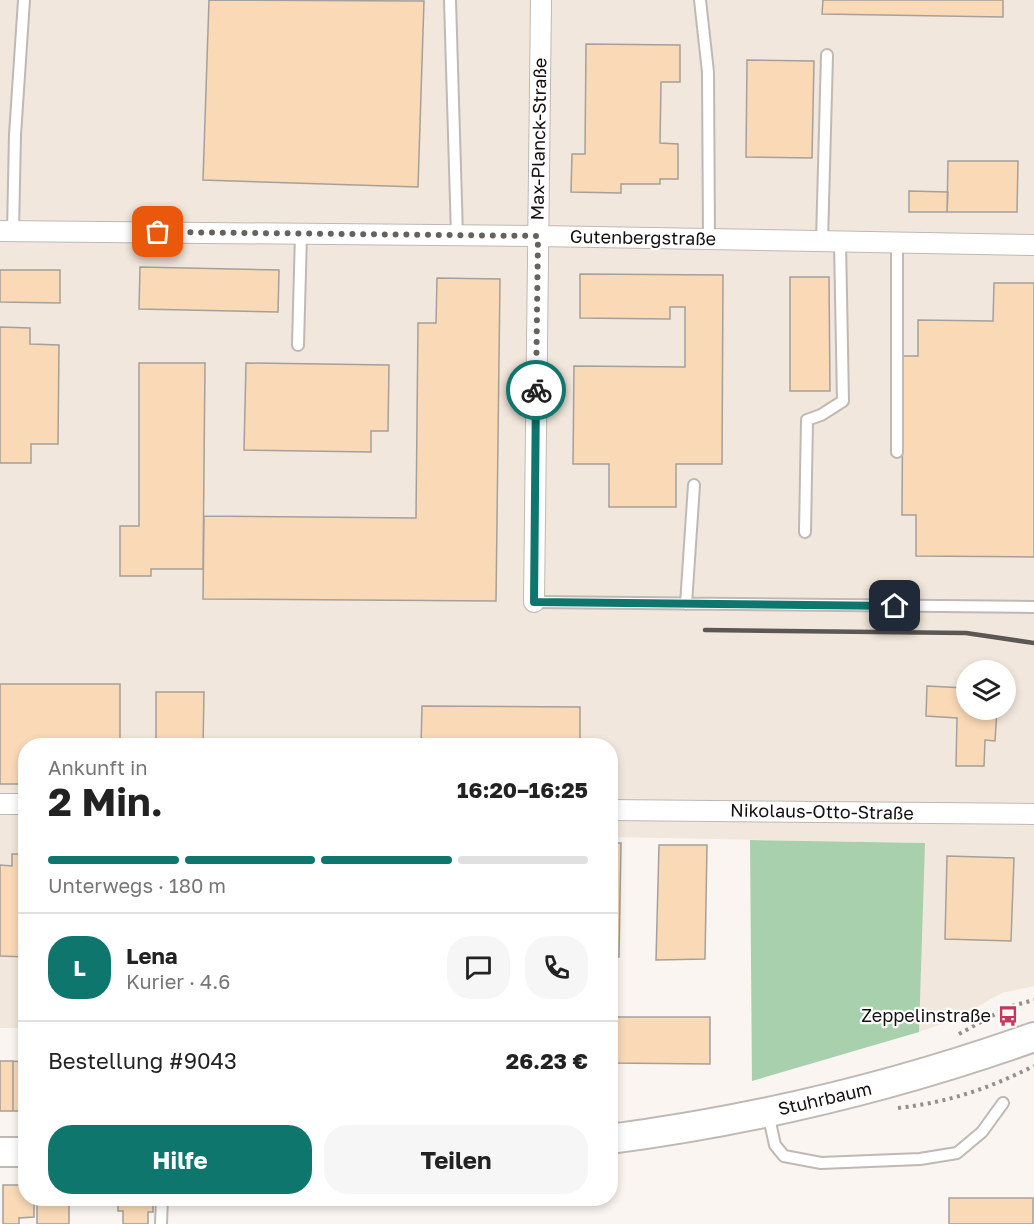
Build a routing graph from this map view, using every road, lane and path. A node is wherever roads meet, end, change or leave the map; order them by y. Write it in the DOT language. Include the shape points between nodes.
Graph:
graph roads {
  1 [pos="24,0"];
  2 [pos="450,0"];
  3 [pos="541,0"];
  4 [pos="700,0"];
  5 [pos="827,55"];
  6 [pos="7,231"];
  7 [pos="301,234"];
  8 [pos="457,235"];
  9 [pos="538,236"];
  10 [pos="709,239"];
  11 [pos="831,242"];
  12 [pos="897,243"];
  13 [pos="1034,245"];
  14 [pos="298,345"];
  15 [pos="897,452"];
  16 [pos="694,484"];
  17 [pos="805,532"];
  18 [pos="534,602"];
  19 [pos="686,604"];
  20 [pos="1034,607"];
  21 [pos="0,804"];
  22 [pos="18,804"];
  23 [pos="618,810"];
  24 [pos="1034,814"];
  25 [pos="1034,1000"];
  26 [pos="957,1035"];
  27 [pos="1034,1037"];
  28 [pos="1003,1103"];
  29 [pos="768,1112"];
  30 [pos="618,1138"];
  31 [pos="0,1152"];
  32 [pos="18,1152"];
  33 [pos="162,1206"];
  34 [pos="161,1224"];
  1 -- 6 [label="lane"];
  2 -- 8 [label="lane"];
  3 -- 9 [label="street, Max-Planck-Straße"];
  4 -- 10 [label="lane" via="708,72"];
  5 -- 11 [label="lane"];
  6 -- 7 [label="street, Gutenbergstraße"];
  7 -- 8 [label="street, Gutenbergstraße"];
  7 -- 14 [label="lane"];
  8 -- 9 [label="street, Gutenbergstraße"];
  9 -- 10 [label="street, Gutenbergstraße"];
  9 -- 18 [label="street, Max-Planck-Straße"];
  10 -- 11 [label="street, Gutenbergstraße"];
  11 -- 12 [label="street, Gutenbergstraße"];
  11 -- 17 [label="lane" via="843,401 807,420"];
  12 -- 13 [label="street, Gutenbergstraße"];
  12 -- 15 [label="lane"];
  16 -- 19 [label="lane"];
  18 -- 19 [label="lane"];
  19 -- 20 [label="lane"];
  21 -- 22 [label="street"];
  23 -- 24 [label="street, Nikolaus-Otto-Straße"];
  25 -- 26 [label="path" via="1008,1007"];
  27 -- 29 [label="street, Stuhrbaum" via="896,1083"];
  28 -- 29 [label="lane" via="970,1144 957,1153 920,1159 821,1162 784,1156 775,1145"];
  29 -- 30 [label="street, Stuhrbaum" via="700,1127"];
  31 -- 32 [label="street"];
  33 -- 34 [label="lane"];
}
